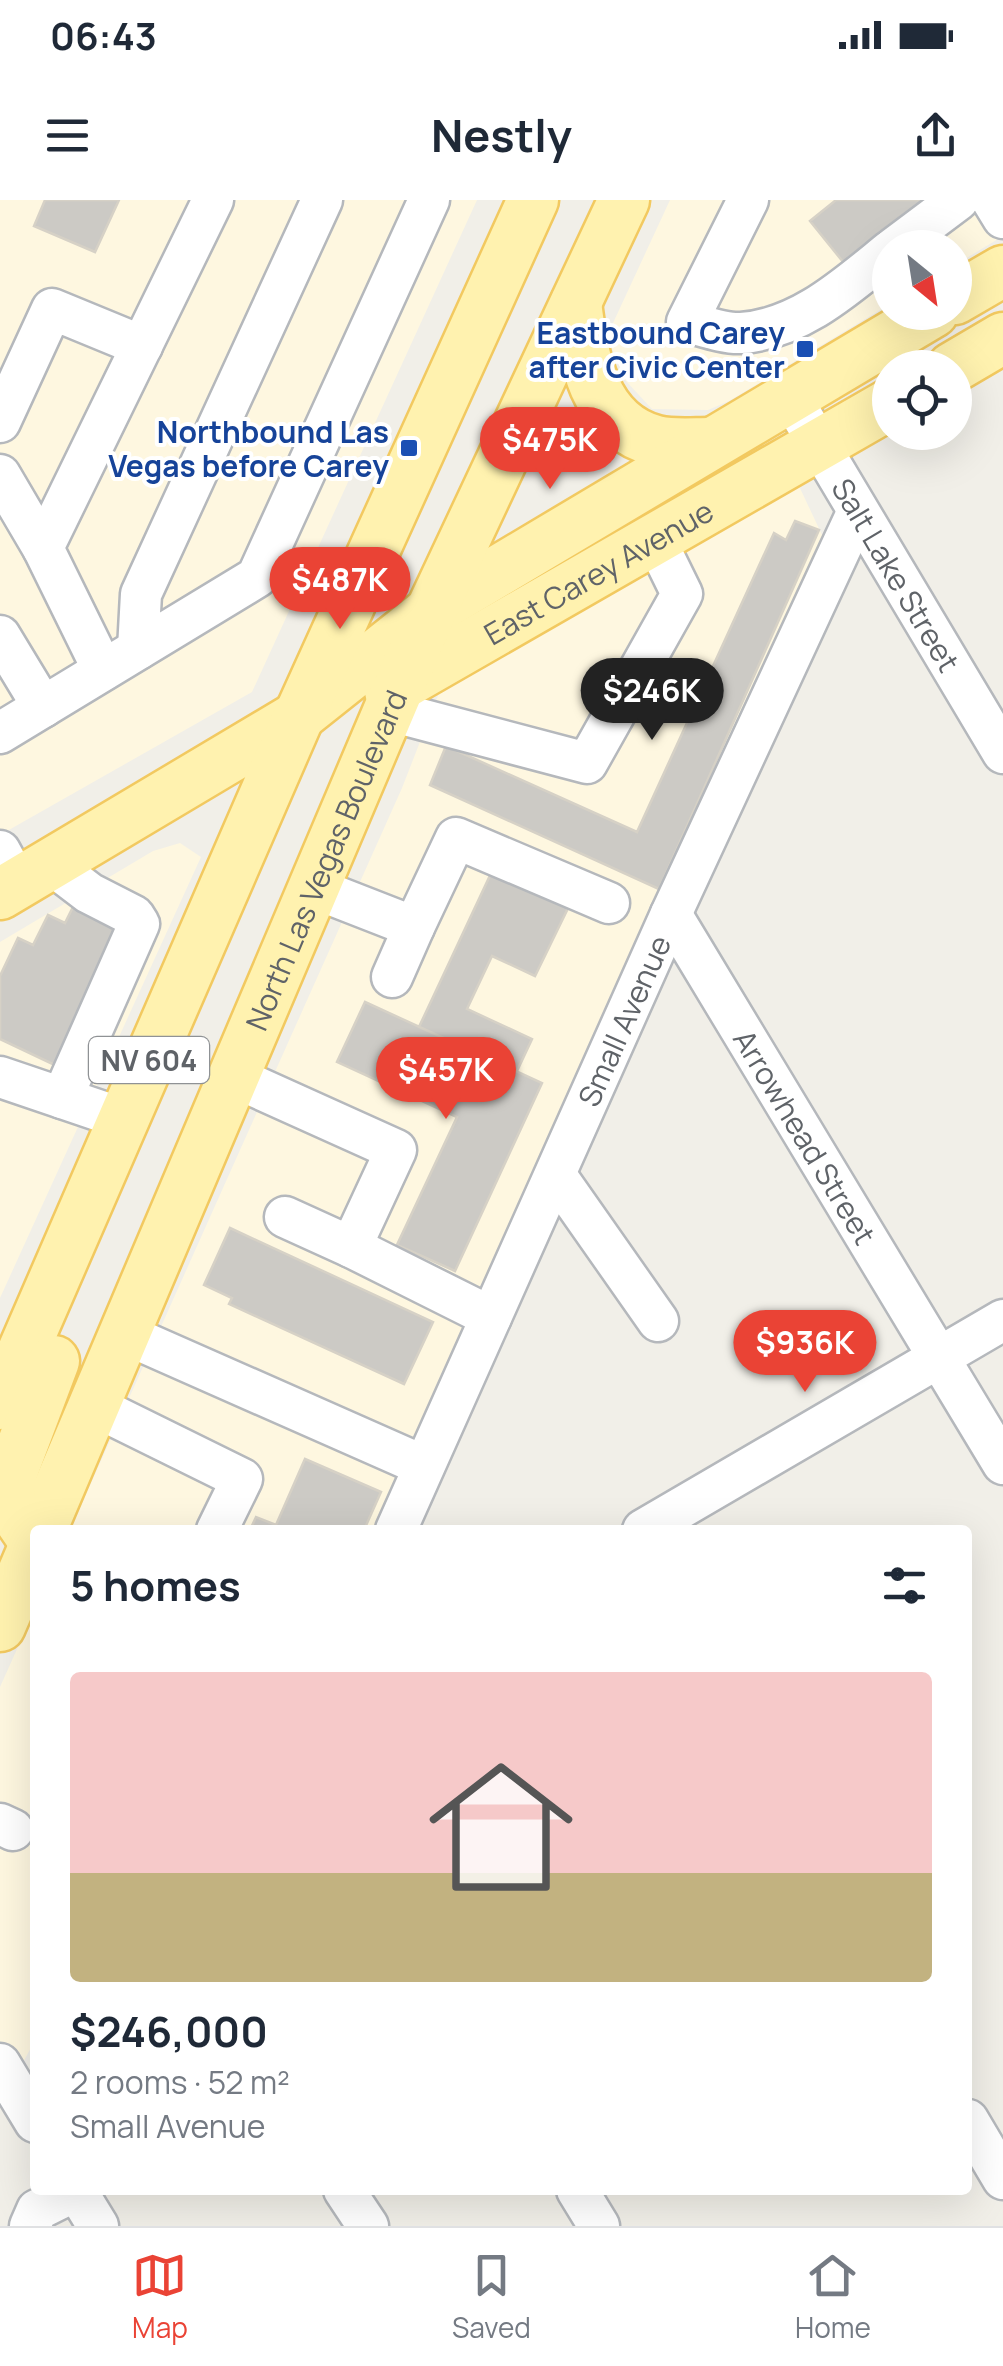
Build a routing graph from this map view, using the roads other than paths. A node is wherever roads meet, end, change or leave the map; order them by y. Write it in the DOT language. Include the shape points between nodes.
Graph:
graph roads {
  1 [pos="213,200"];
  2 [pos="322,200"];
  3 [pos="429,200"];
  4 [pos="533,200"];
  5 [pos="624,200"];
  6 [pos="748,200"];
  7 [pos="958,200"];
  8 [pos="992,200"];
  9 [pos="1003,218"];
  10 [pos="918,230"];
  11 [pos="872,265"];
  12 [pos="1003,271"];
  13 [pos="972,290"];
  14 [pos="576,303"];
  15 [pos="902,330"];
  16 [pos="1003,338"];
  17 [pos="142,346"];
  18 [pos="972,356"];
  19 [pos="790,396"];
  20 [pos="872,414"];
  21 [pos="0,422"];
  22 [pos="710,443"];
  23 [pos="819,445"];
  24 [pos="0,475"];
  25 [pos="856,513"];
  26 [pos="656,539"];
  27 [pos="43,548"];
  28 [pos="431,610"];
  29 [pos="0,636"];
  30 [pos="138,649"];
  31 [pos="103,670"];
  32 [pos="395,699"];
  33 [pos="43,706"];
  34 [pos="299,716"];
  35 [pos="0,733"];
  36 [pos="1003,753"];
  37 [pos="17,873"];
  38 [pos="314,888"];
  39 [pos="608,903"];
  40 [pos="671,914"];
  41 [pos="414,927"];
  42 [pos="392,977"];
  43 [pos="234,1076"];
  44 [pos="0,1077"];
  45 [pos="62,1098"];
  46 [pos="124,1119"];
  47 [pos="556,1177"];
  48 [pos="285,1217"];
  49 [pos="351,1246"];
  50 [pos="55,1277"];
  51 [pos="491,1317"];
  52 [pos="1003,1320"];
  53 [pos="658,1321"];
  54 [pos="125,1334"];
  55 [pos="939,1358"];
  56 [pos="0,1404"];
  57 [pos="94,1406"];
  58 [pos="1003,1464"];
  59 [pos="424,1466"];
  60 [pos="44,1525"];
  61 [pos="219,1525"];
  62 [pos="398,1525"];
  63 [pos="652,1525"];
  64 [pos="30,1536"];
  65 [pos="30,1555"];
  66 [pos="0,1626"];
  67 [pos="0,2064"];
  68 [pos="30,2114"];
  69 [pos="972,2127"];
  70 [pos="1003,2179"];
  71 [pos="67,2195"];
  72 [pos="80,2195"];
  73 [pos="347,2195"];
  74 [pos="581,2195"];
  75 [pos="30,2226"];
  76 [pos="98,2226"];
  77 [pos="368,2226"];
  78 [pos="599,2226"];
  1 -- 17 [label="street"];
  2 -- 30 [label="street" via="140,594"];
  3 -- 30 [label="street" via="258,577"];
  4 -- 34 [label="main road"];
  5 -- 14 [label="main road, North Las Vegas Boulevard"];
  6 -- 11 [label="street" via="687,322 739,334 792,320"];
  7 -- 10 [label="street"];
  8 -- 9 [label="street"];
  12 -- 13 [label="main road"];
  14 -- 22 [label="main road" via="583,359 612,414 657,441"];
  14 -- 28 [label="main road, North Las Vegas Boulevard"];
  15 -- 19 [label="main road, East Carey Avenue"];
  16 -- 18 [label="main road"];
  17 -- 21 [label="street" via="52,309"];
  17 -- 27 [label="street"];
  19 -- 22 [label="main road, East Carey Avenue"];
  19 -- 23 [label="street, Salt Lake Street"];
  20 -- 23 [label="main road, East Carey Avenue"];
  22 -- 28 [label="main road, East Carey Avenue"];
  23 -- 25 [label="street, Salt Lake Street"];
  23 -- 26 [label="main road, East Carey Avenue"];
  24 -- 27 [label="street"];
  25 -- 36 [label="street, Salt Lake Street"];
  25 -- 40 [label="street, Small Avenue"];
  26 -- 32 [label="main road, East Carey Avenue"];
  26 -- 32 [label="street" via="682,594 587,763"];
  27 -- 31 [label="street"];
  28 -- 32 [label="main road, North Las Vegas Boulevard / NV 604"];
  28 -- 34 [label="main road, East Carey Avenue"];
  29 -- 33 [label="street"];
  30 -- 31 [label="street"];
  31 -- 33 [label="street"];
  32 -- 34 [label="main road, East Carey Avenue"];
  32 -- 38 [label="main road, North Las Vegas Boulevard / NV 604"];
  33 -- 35 [label="street"];
  34 -- 37 [label="main road, East Carey Avenue"];
  34 -- 46 [label="main road, NV 604"];
  37 -- 45 [label="street" via="89,894 139,924"];
  38 -- 41 [label="street"];
  38 -- 43 [label="main road, North Las Vegas Boulevard / NV 604"];
  39 -- 41 [label="street" via="456,838"];
  40 -- 47 [label="street, Small Avenue"];
  40 -- 55 [label="street, Arrowhead Street"];
  41 -- 42 [label="street"];
  43 -- 49 [label="street" via="396,1150"];
  43 -- 54 [label="main road, North Las Vegas Boulevard / NV 604"];
  44 -- 45 [label="street"];
  45 -- 46 [label="street"];
  46 -- 50 [label="main road, NV 604"];
  47 -- 51 [label="street, Small Avenue"];
  47 -- 53 [label="street"];
  48 -- 49 [label="street"];
  49 -- 51 [label="street"];
  50 -- 56 [label="main road, NV 604"];
  50 -- 64 [label="main road" via="60,1346 8,1483 11,1507"];
  51 -- 59 [label="street, Small Avenue"];
  52 -- 55 [label="street"];
  54 -- 57 [label="main road, North Las Vegas Boulevard / NV 604"];
  54 -- 59 [label="street"];
  55 -- 58 [label="street, Arrowhead Street"];
  55 -- 63 [label="street"];
  57 -- 60 [label="main road, North Las Vegas Boulevard / NV 604"];
  57 -- 61 [label="street" via="242,1479"];
  59 -- 62 [label="street, Small Avenue"];
  65 -- 66 [label="main road"];
  67 -- 68 [label="street"];
  69 -- 70 [label="street"];
  71 -- 75 [label="street" via="38,2210"];
  72 -- 76 [label="street"];
  73 -- 77 [label="street"];
  74 -- 78 [label="street"];
}
